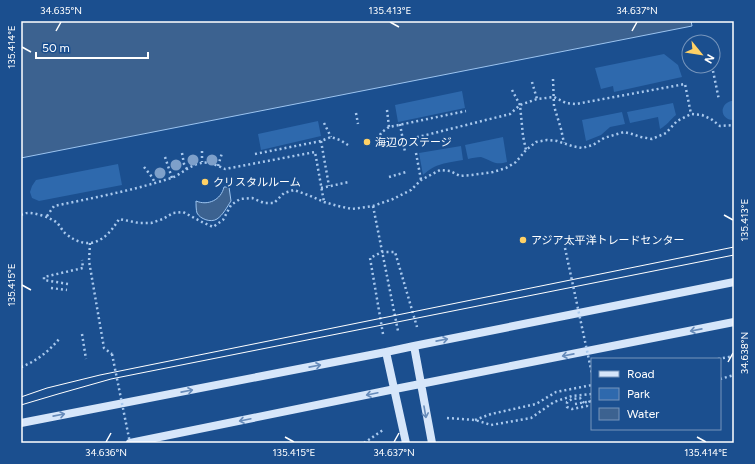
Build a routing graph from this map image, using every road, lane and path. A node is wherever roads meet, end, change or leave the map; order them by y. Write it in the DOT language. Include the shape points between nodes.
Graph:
graph roads {
  1 [pos="714,74"];
  2 [pos="553,79"];
  3 [pos="532,82"];
  4 [pos="512,90"];
  5 [pos="554,97"];
  6 [pos="537,99"];
  7 [pos="719,100"];
  8 [pos="520,105"];
  9 [pos="387,110"];
  10 [pos="466,111"];
  11 [pos="356,113"];
  12 [pos="691,114"];
  13 [pos="324,123"];
  14 [pos="358,124"];
  15 [pos="400,124"];
  16 [pos="734,124"];
  17 [pos="388,127"];
  18 [pos="331,137"];
  19 [pos="376,139"];
  20 [pos="321,141"];
  21 [pos="564,143"];
  22 [pos="415,145"];
  23 [pos="348,146"];
  24 [pos="526,150"];
  25 [pos="202,151"];
  26 [pos="405,152"];
  27 [pos="182,153"];
  28 [pos="222,153"];
  29 [pos="416,153"];
  30 [pos="254,154"];
  31 [pos="165,157"];
  32 [pos="202,162"];
  33 [pos="218,166"];
  34 [pos="144,167"];
  35 [pos="187,169"];
  36 [pos="406,172"];
  37 [pos="389,176"];
  38 [pos="172,178"];
  39 [pos="421,180"];
  40 [pos="349,182"];
  41 [pos="155,183"];
  42 [pos="329,186"];
  43 [pos="321,188"];
  44 [pos="324,202"];
  45 [pos="373,206"];
  46 [pos="21,215"];
  47 [pos="47,216"];
  48 [pos="90,243"];
  49 [pos="565,248"];
  50 [pos="382,252"];
  51 [pos="82,260"];
  52 [pos="734,282"];
  53 [pos="68,284"];
  54 [pos="51,288"];
  55 [pos="68,290"];
  56 [pos="734,322"];
  57 [pos="417,327"];
  58 [pos="398,331"];
  59 [pos="82,334"];
  60 [pos="383,334"];
  61 [pos="60,338"];
  62 [pos="414,346"];
  63 [pos="386,352"];
  64 [pos="734,356"];
  65 [pos="721,358"];
  66 [pos="86,359"];
  67 [pos="21,367"];
  68 [pos="591,369"];
  69 [pos="734,375"];
  70 [pos="721,379"];
  71 [pos="421,384"];
  72 [pos="591,385"];
  73 [pos="395,389"];
  74 [pos="591,395"];
  75 [pos="591,397"];
  76 [pos="591,401"];
  77 [pos="584,403"];
  78 [pos="575,404"];
  79 [pos="447,418"];
  80 [pos="475,420"];
  81 [pos="21,423"];
  82 [pos="383,430"];
  83 [pos="130,443"];
  84 [pos="364,443"];
  85 [pos="406,443"];
  86 [pos="432,443"];
  1 -- 7 [label="path"];
  2 -- 5 [label="path"];
  3 -- 6 [label="path"];
  4 -- 8 [label="path"];
  5 -- 6 [label="path"];
  5 -- 12 [label="path" via="566,103 576,104 685,84"];
  5 -- 21 [label="path"];
  6 -- 8 [label="path"];
  8 -- 22 [label="path" via="510,114 414,138"];
  8 -- 24 [label="path"];
  9 -- 17 [label="path"];
  10 -- 15 [label="path"];
  11 -- 14 [label="path"];
  12 -- 16 [label="path" via="702,115 720,126"];
  12 -- 21 [label="path" via="677,121 666,133 652,139 624,132 582,148"];
  13 -- 18 [label="path"];
  15 -- 17 [label="path"];
  15 -- 26 [label="path"];
  17 -- 19 [label="path"];
  18 -- 20 [label="path"];
  18 -- 23 [label="path"];
  20 -- 30 [label="path"];
  20 -- 42 [label="path"];
  21 -- 24 [label="path" via="547,140 536,142"];
  24 -- 39 [label="path" via="516,162 499,170 460,176 440,170"];
  25 -- 32 [label="path"];
  27 -- 35 [label="path"];
  28 -- 33 [label="path"];
  29 -- 39 [label="path"];
  31 -- 38 [label="path"];
  32 -- 33 [label="path"];
  32 -- 35 [label="path"];
  33 -- 43 [label="path" via="225,169 315,152"];
  34 -- 41 [label="path"];
  35 -- 38 [label="path"];
  36 -- 37 [label="path"];
  38 -- 41 [label="path"];
  39 -- 45 [label="path" via="411,190"];
  40 -- 42 [label="path"];
  41 -- 47 [label="path" via="54,206"];
  42 -- 43 [label="path"];
  43 -- 44 [label="path"];
  44 -- 45 [label="path" via="352,209"];
  44 -- 48 [label="path" via="294,190 284,194 274,203 252,198 240,199 231,205 223,220 213,227 182,212 173,213 151,223 119,219 102,239"];
  45 -- 50 [label="path"];
  46 -- 47 [label="path" via="28,213"];
  47 -- 48 [label="path" via="65,233 77,240"];
  48 -- 83 [label="path, bridge" via="89,261 104,348 112,354"];
  49 -- 68 [label="path, bridge"];
  50 -- 57 [label="path" via="395,252"];
  50 -- 58 [label="path"];
  50 -- 60 [label="path" via="370,258"];
  51 -- 53 [label="path" via="83,268 44,277 44,280"];
  62 -- 52 [label="street, one-way"];
  54 -- 55 [label="path"];
  56 -- 71 [label="street, one-way"];
  59 -- 66 [label="path"];
  61 -- 67 [label="path" via="40,357"];
  62 -- 63 [label="street"];
  62 -- 71 [label="street"];
  63 -- 73 [label="street"];
  81 -- 63 [label="street, one-way"];
  64 -- 65 [label="path"];
  69 -- 70 [label="path"];
  71 -- 73 [label="street"];
  71 -- 86 [label="street, one-way"];
  72 -- 80 [label="path" via="556,392 536,404"];
  73 -- 83 [label="street, one-way"];
  73 -- 85 [label="street"];
  74 -- 80 [label="path" via="572,396 554,402 531,418 491,425"];
  75 -- 77 [label="path" via="587,406 572,409 567,407 567,402 572,399 580,398"];
  76 -- 77 [label="path, bridge"];
  77 -- 78 [label="path, bridge"];
  79 -- 80 [label="path"];
  82 -- 84 [label="path"];
}
